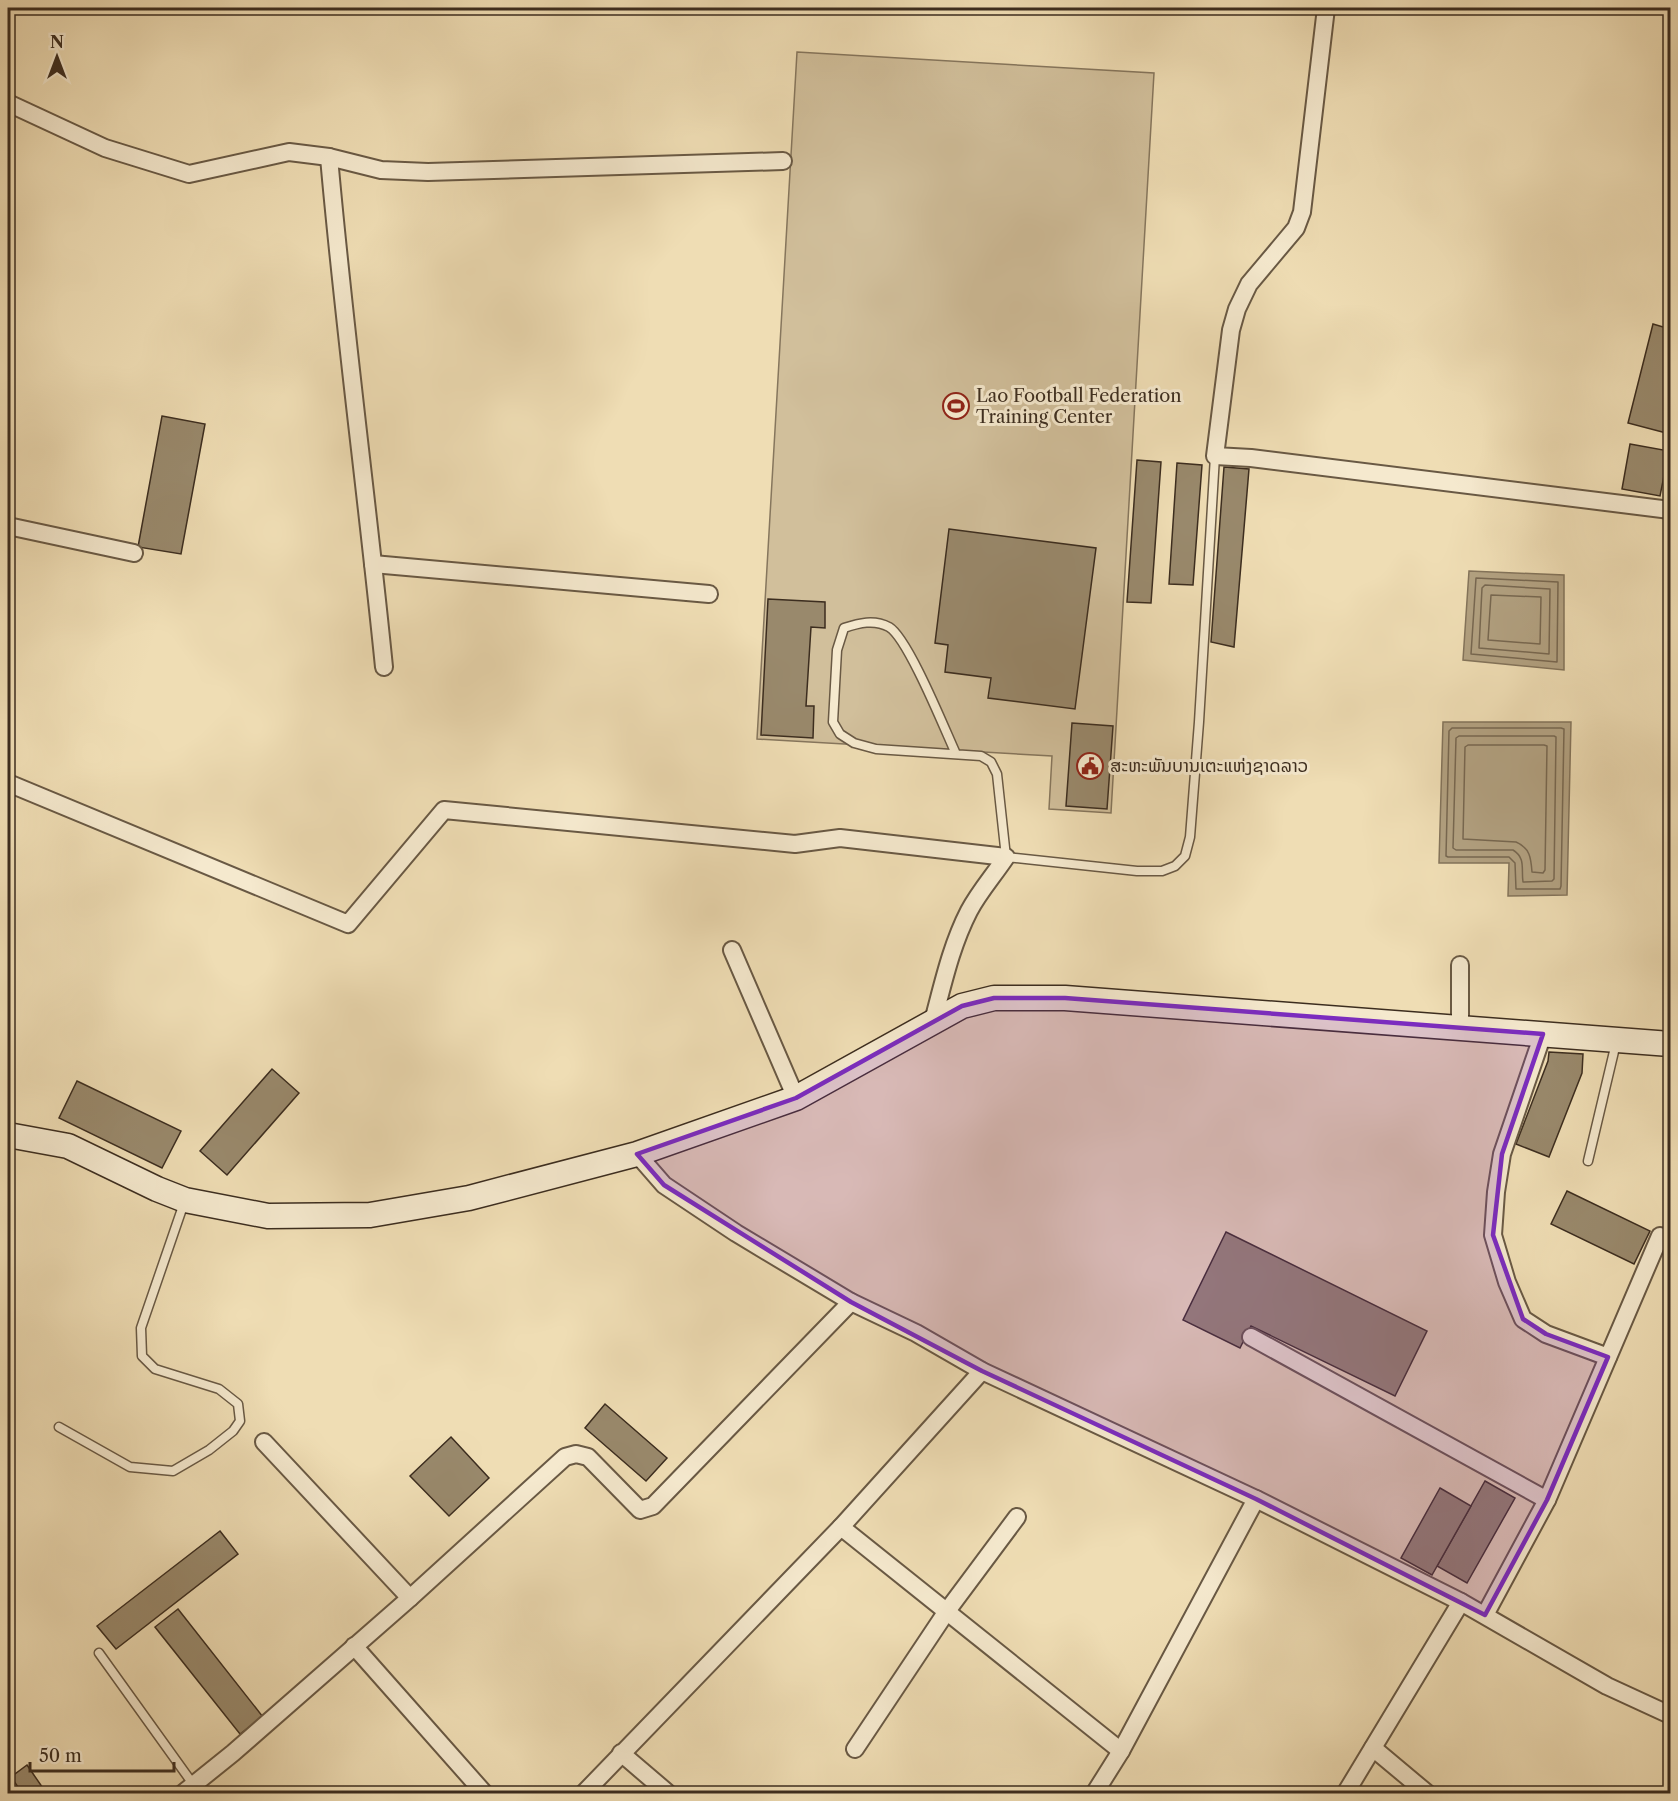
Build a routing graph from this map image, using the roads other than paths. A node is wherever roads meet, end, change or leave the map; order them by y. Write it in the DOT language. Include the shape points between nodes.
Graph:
graph roads {
  1 [pos="1326,8"];
  2 [pos="8,103"];
  3 [pos="329,158"];
  4 [pos="783,161"];
  5 [pos="1215,456"];
  6 [pos="1671,510"];
  7 [pos="8,526"];
  8 [pos="134,553"];
  9 [pos="373,564"];
  10 [pos="709,594"];
  11 [pos="384,667"];
  12 [pos="956,754"];
  13 [pos="8,783"];
  14 [pos="1006,857"];
  15 [pos="732,950"];
  16 [pos="1460,965"];
  17 [pos="933,1022"];
  18 [pos="1460,1028"];
  19 [pos="1544,1034"];
  20 [pos="1617,1040"];
  21 [pos="1671,1044"];
  22 [pos="796,1098"];
  23 [pos="8,1135"];
  24 [pos="637,1155"];
  25 [pos="1588,1161"];
  26 [pos="185,1200"];
  27 [pos="1660,1236"];
  28 [pos="851,1302"];
  29 [pos="1251,1337"];
  30 [pos="1608,1357"];
  31 [pos="982,1371"];
  32 [pos="59,1427"];
  33 [pos="264,1442"];
  34 [pos="1256,1499"];
  35 [pos="1547,1500"];
  36 [pos="1017,1517"];
  37 [pos="841,1527"];
  38 [pos="410,1598"];
  39 [pos="1461,1602"];
  40 [pos="947,1611"];
  41 [pos="1485,1615"];
  42 [pos="354,1646"];
  43 [pos="99,1653"];
  44 [pos="1671,1715"];
  45 [pos="1373,1748"];
  46 [pos="855,1749"];
  47 [pos="1121,1751"];
  48 [pos="621,1753"];
  49 [pos="188,1789"];
  50 [pos="485,1794"];
  51 [pos="583,1794"];
  52 [pos="669,1794"];
  53 [pos="1094,1794"];
  54 [pos="1345,1794"];
  55 [pos="1428,1794"];
  1 -- 5 [label="street" via="1302,212 1296,228 1249,284 1237,309"];
  2 -- 3 [label="street" via="105,148 189,174 289,152"];
  3 -- 4 [label="street" via="381,170 428,172"];
  3 -- 9 [label="street"];
  5 -- 6 [label="street"];
  5 -- 14 [label="lane" via="1199,722 1185,856 1162,871"];
  7 -- 8 [label="street"];
  9 -- 10 [label="street"];
  9 -- 11 [label="street"];
  12 -- 12 [label="lane" via="907,648 891,628 875,622 844,628 837,650 833,722 840,734 876,749"];
  12 -- 14 [label="lane" via="981,756 992,762 997,774"];
  13 -- 14 [label="street" via="348,924 444,810 795,844 840,838"];
  14 -- 17 [label="street" via="970,908 958,933"];
  15 -- 22 [label="street"];
  16 -- 18 [label="street"];
  17 -- 18 [label="street" via="962,1006 994,998 1065,998"];
  17 -- 22 [label="street"];
  18 -- 19 [label="street"];
  19 -- 20 [label="street"];
  19 -- 30 [label="street" via="1502,1155 1493,1234 1523,1319 1546,1334"];
  20 -- 21 [label="street"];
  20 -- 25 [label="lane"];
  22 -- 24 [label="street"];
  23 -- 26 [label="street" via="68,1146"];
  24 -- 26 [label="street" via="469,1198 370,1215 268,1216"];
  24 -- 28 [label="street" via="664,1185"];
  26 -- 32 [label="lane" via="141,1328 142,1356 155,1370 219,1389 238,1404 240,1421 209,1450 173,1471 130,1467"];
  27 -- 30 [label="street"];
  28 -- 31 [label="street"];
  28 -- 38 [label="street" via="653,1506 640,1510 588,1457 565,1457"];
  29 -- 35 [label="street"];
  30 -- 35 [label="street"];
  31 -- 34 [label="street"];
  31 -- 37 [label="street"];
  33 -- 38 [label="street"];
  34 -- 39 [label="street"];
  34 -- 47 [label="street"];
  35 -- 41 [label="street"];
  36 -- 40 [label="street"];
  37 -- 40 [label="street"];
  37 -- 48 [label="street"];
  38 -- 42 [label="street"];
  39 -- 41 [label="street"];
  39 -- 45 [label="street"];
  40 -- 46 [label="street"];
  40 -- 47 [label="street"];
  41 -- 44 [label="street" via="1607,1686"];
  42 -- 49 [label="street"];
  42 -- 50 [label="street"];
  43 -- 49 [label="lane"];
  45 -- 54 [label="street"];
  45 -- 55 [label="street"];
  47 -- 53 [label="street"];
  48 -- 51 [label="street"];
  48 -- 52 [label="street"];
}
